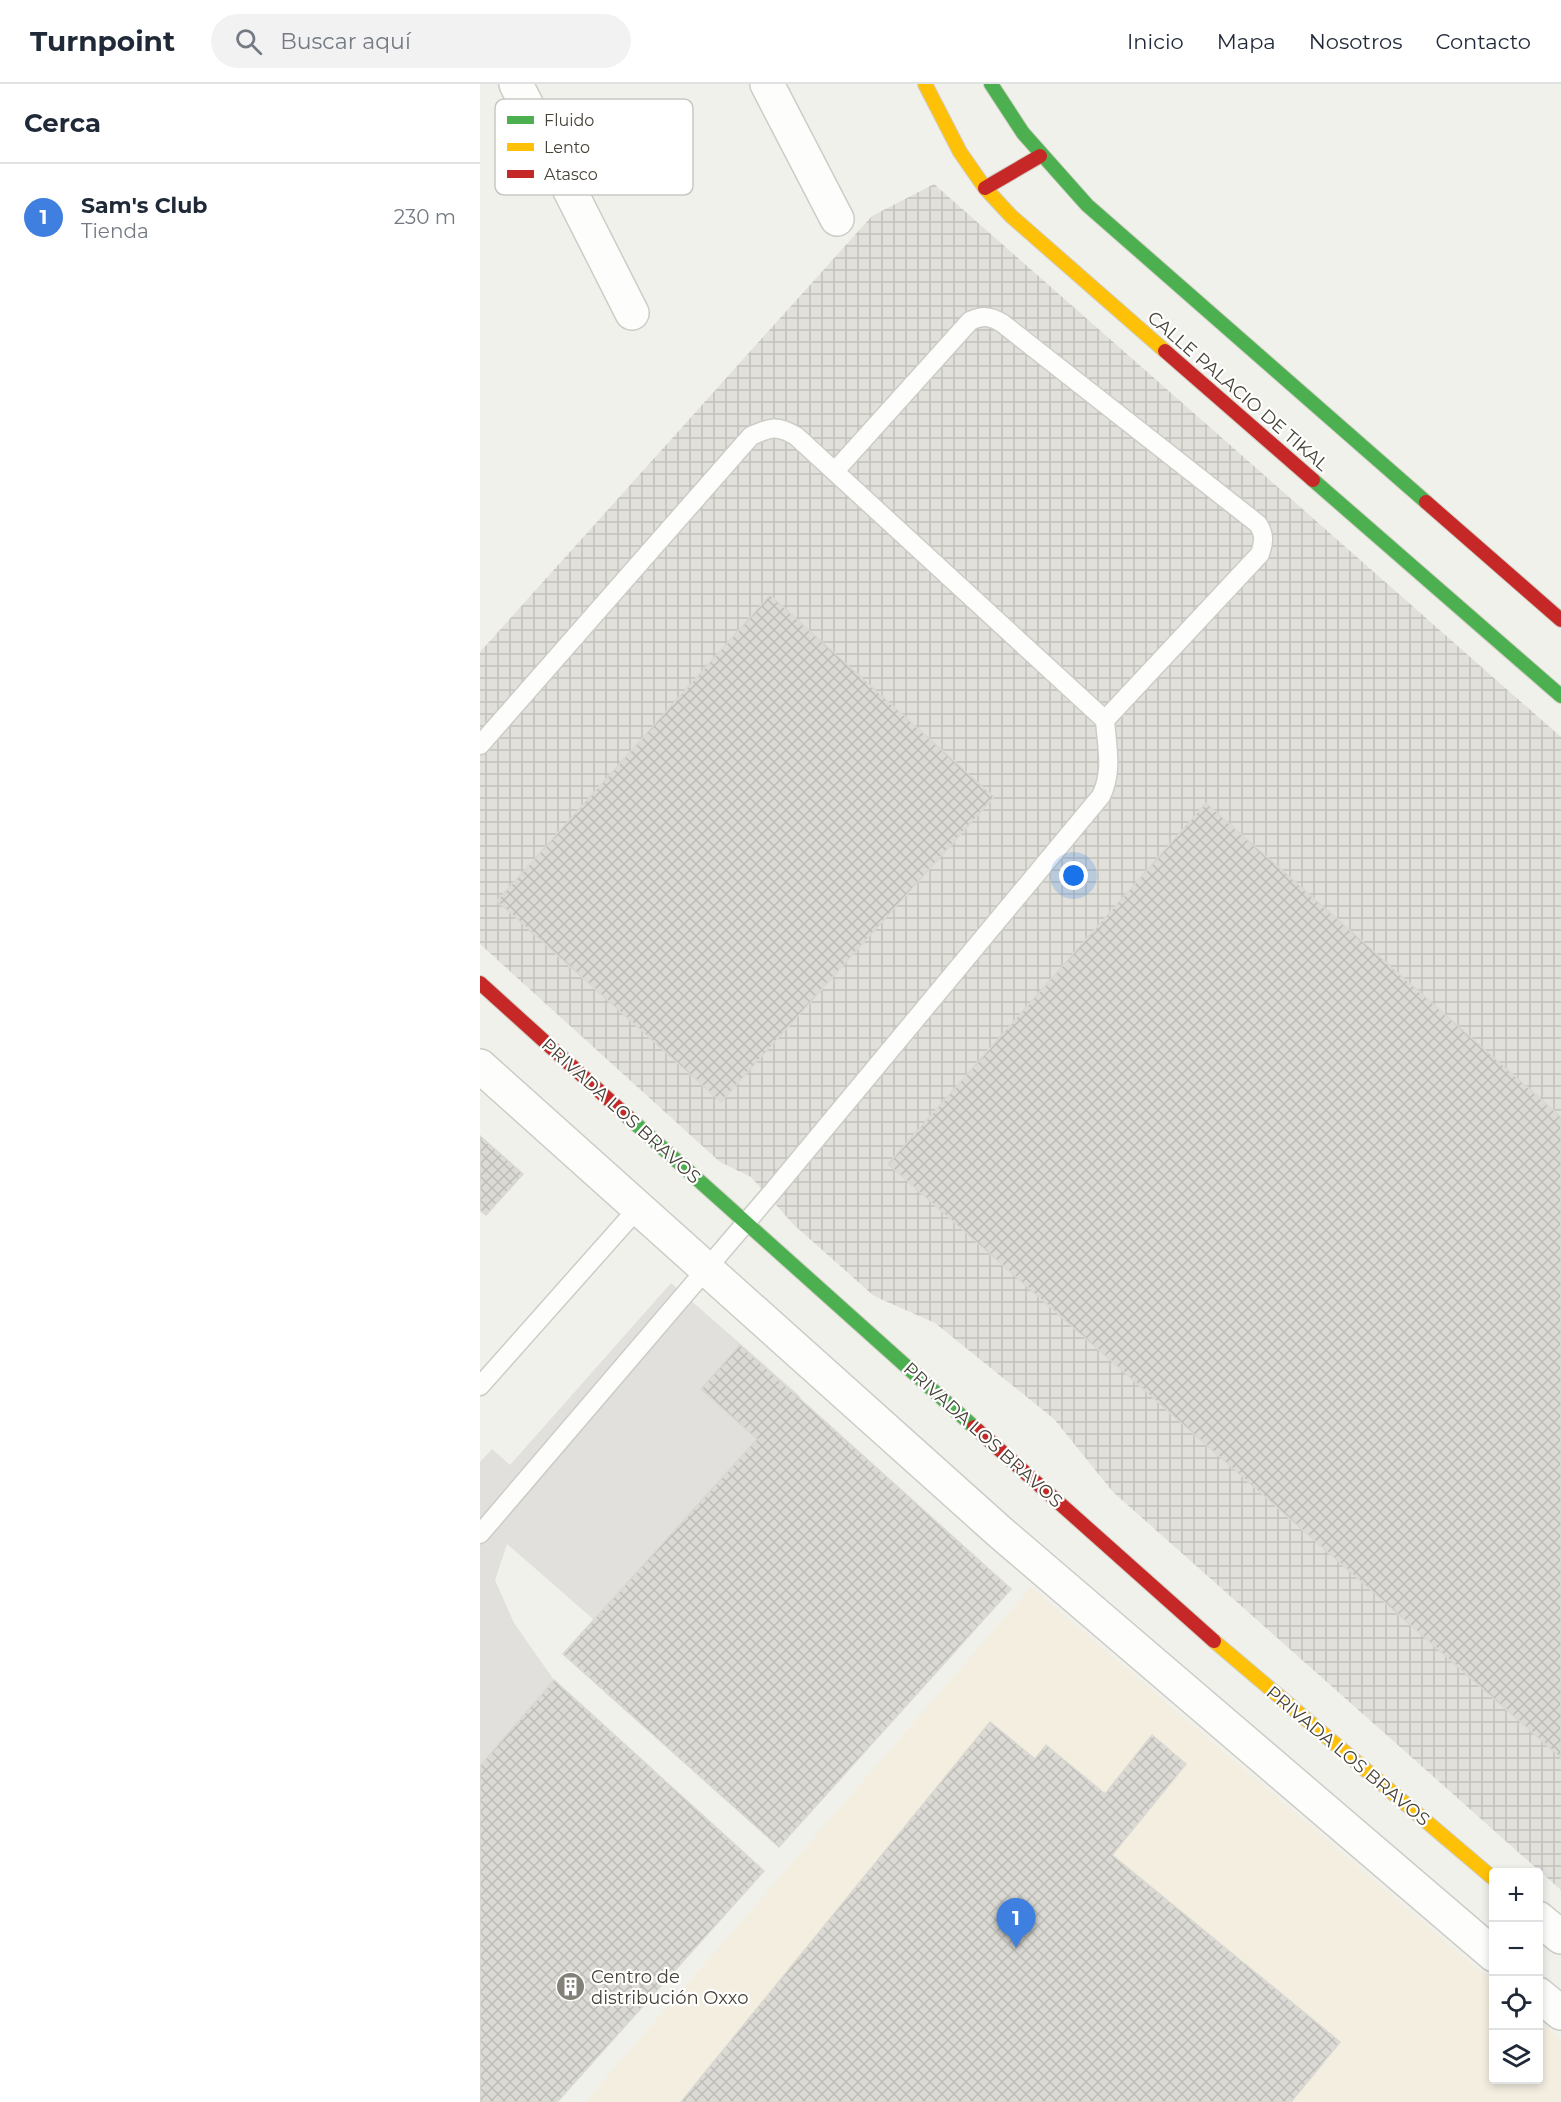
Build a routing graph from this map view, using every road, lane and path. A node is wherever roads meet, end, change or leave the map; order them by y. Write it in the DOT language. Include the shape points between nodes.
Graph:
graph roads {
  1 [pos="516,84"];
  2 [pos="767,84"];
  3 [pos="925,84"];
  4 [pos="991,84"];
  5 [pos="524,99"];
  6 [pos="1040,156"];
  7 [pos="985,188"];
  8 [pos="572,195"];
  9 [pos="837,219"];
  10 [pos="632,313"];
  11 [pos="835,471"];
  12 [pos="1561,620"];
  13 [pos="1561,696"];
  14 [pos="1105,720"];
  15 [pos="480,745"];
  16 [pos="480,983"];
  17 [pos="480,1066"];
  18 [pos="639,1207"];
  19 [pos="745,1223"];
  20 [pos="707,1267"];
  21 [pos="480,1386"];
  22 [pos="480,1534"];
  23 [pos="1489,1876"];
  24 [pos="1543,1921"];
  25 [pos="1561,1937"];
  26 [pos="1489,1951"];
  27 [pos="1543,1997"];
  28 [pos="1561,2013"];
  1 -- 5 [label="street"];
  2 -- 9 [label="street"];
  3 -- 7 [label="street, CALLE PALACIO DE TIKAL" via="960,152"];
  4 -- 6 [label="street" via="1005,111"];
  6 -- 7 [label="street"];
  6 -- 12 [label="street" via="1087,205"];
  7 -- 13 [label="street, CALLE PALACIO DE TIKAL" via="1011,216"];
  8 -- 10 [label="street"];
  11 -- 14 [label="lane"];
  11 -- 14 [label="lane" via="970,321 991,317 1258,524 1264,532 1260,554"];
  11 -- 15 [label="lane" via="796,436 782,429 768,428 751,435"];
  14 -- 19 [label="lane" via="1110,769 1101,796"];
  16 -- 19 [label="street, PRIVADA LOS BRAVOS"];
  17 -- 18 [label="street"];
  18 -- 20 [label="street"];
  18 -- 21 [label="lane"];
  19 -- 20 [label="lane"];
  19 -- 23 [label="street, PRIVADA LOS BRAVOS" via="1224,1650"];
  20 -- 22 [label="lane"];
  20 -- 26 [label="street" via="1001,1533"];
  24 -- 25 [label="street"];
  27 -- 28 [label="street"];
}
